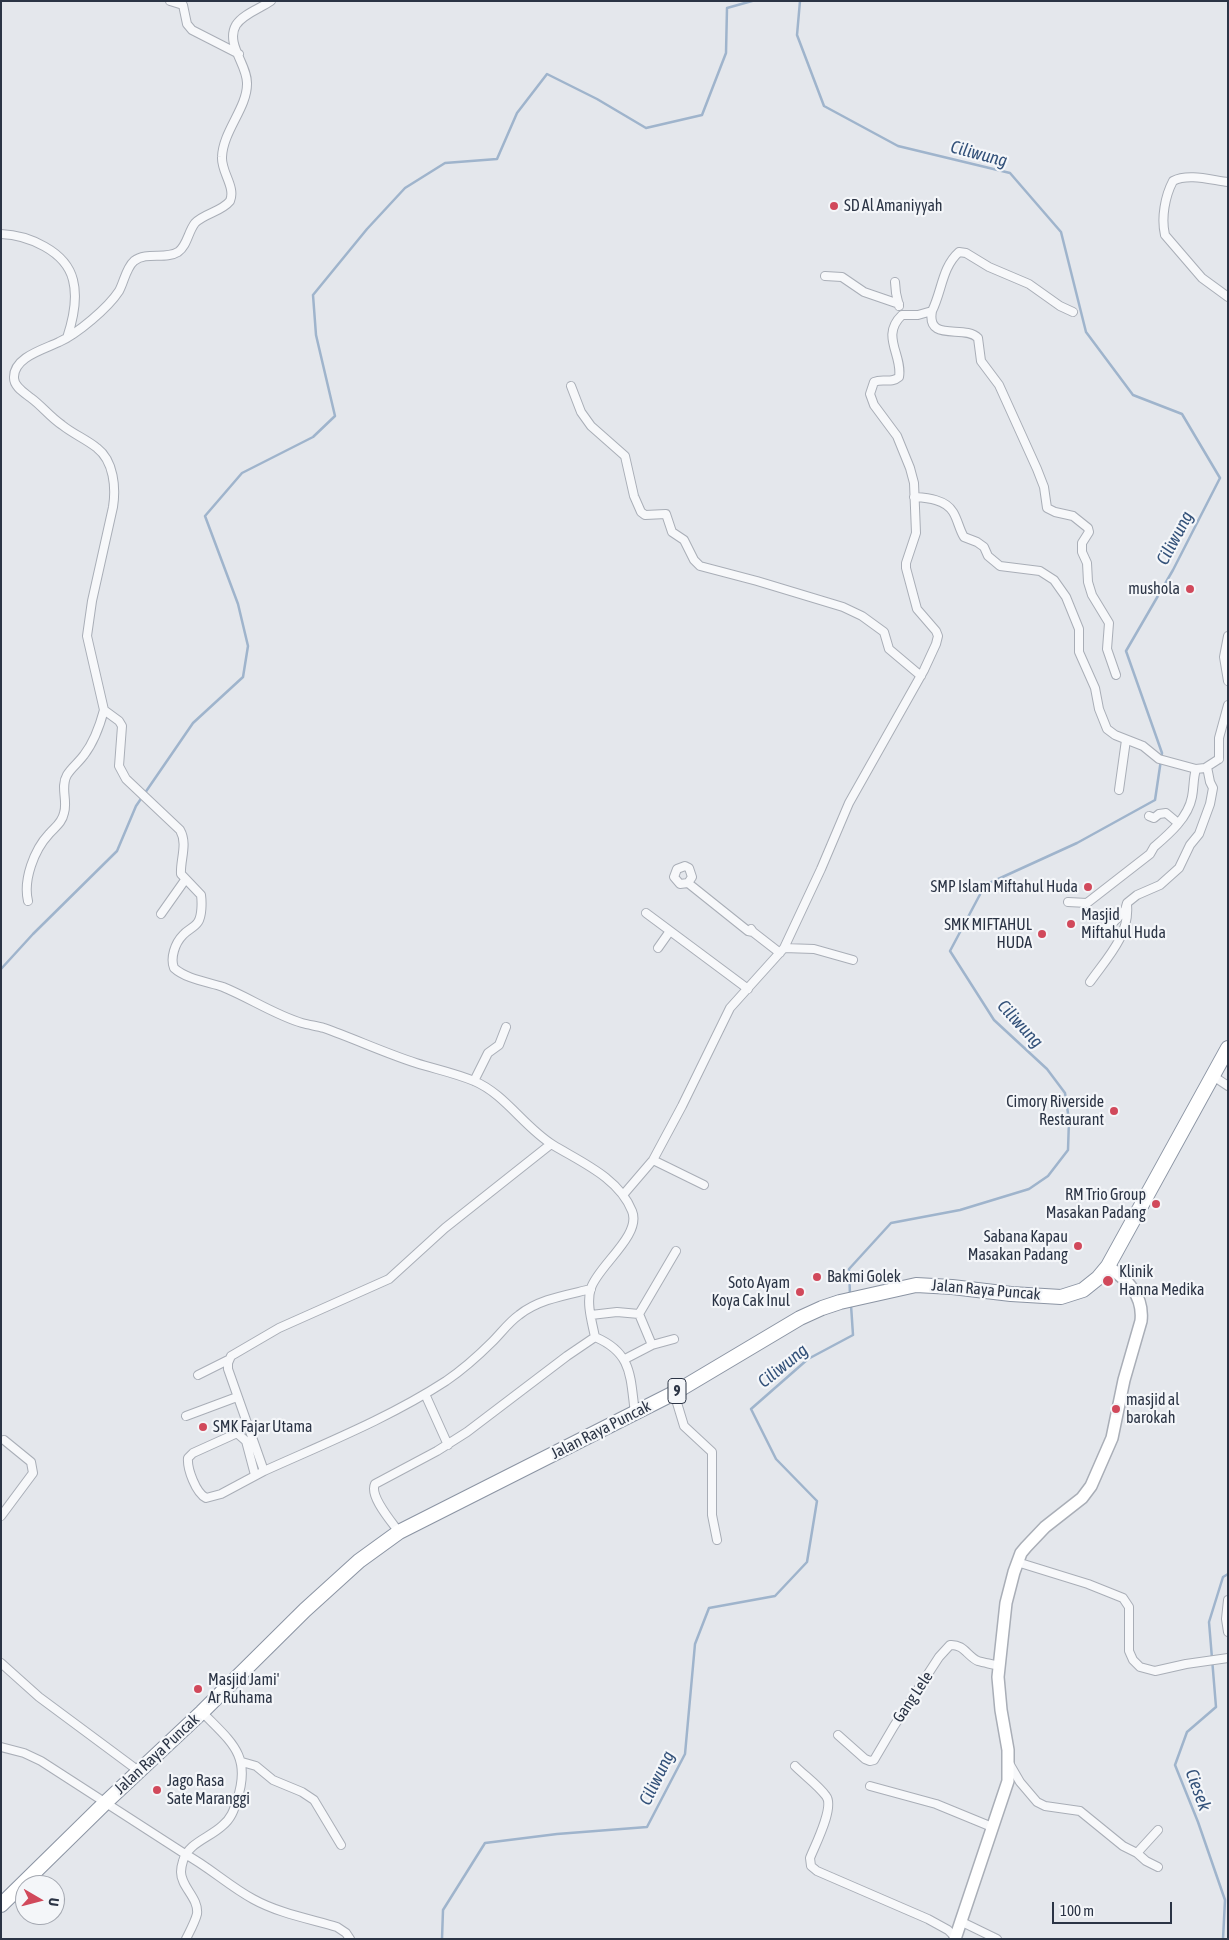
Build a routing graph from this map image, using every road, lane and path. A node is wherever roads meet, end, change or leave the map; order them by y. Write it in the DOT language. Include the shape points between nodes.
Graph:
graph roads {
  1 [pos="170,1"];
  2 [pos="271,1"];
  3 [pos="239,54"];
  4 [pos="1228,182"];
  5 [pos="1,234"];
  6 [pos="825,276"];
  7 [pos="895,282"];
  8 [pos="1228,297"];
  9 [pos="899,304"];
  10 [pos="932,311"];
  11 [pos="1073,312"];
  12 [pos="902,315"];
  13 [pos="67,338"];
  14 [pos="571,386"];
  15 [pos="914,497"];
  16 [pos="1228,636"];
  17 [pos="1116,675"];
  18 [pos="920,676"];
  19 [pos="1228,681"];
  20 [pos="1228,705"];
  21 [pos="104,710"];
  22 [pos="1126,740"];
  23 [pos="1219,759"];
  24 [pos="1228,763"];
  25 [pos="1207,767"];
  26 [pos="1196,769"];
  27 [pos="1119,790"];
  28 [pos="1149,816"];
  29 [pos="1178,823"];
  30 [pos="185,880"];
  31 [pos="689,882"];
  32 [pos="28,901"];
  33 [pos="1068,902"];
  34 [pos="1127,903"];
  35 [pos="646,913"];
  36 [pos="161,914"];
  37 [pos="670,931"];
  38 [pos="1096,935"];
  39 [pos="658,948"];
  40 [pos="782,950"];
  41 [pos="853,960"];
  42 [pos="1090,982"];
  43 [pos="748,989"];
  44 [pos="506,1027"];
  45 [pos="1228,1048"];
  46 [pos="1213,1076"];
  47 [pos="474,1081"];
  48 [pos="1228,1086"];
  49 [pos="551,1144"];
  50 [pos="653,1160"];
  51 [pos="704,1184"];
  52 [pos="623,1195"];
  53 [pos="676,1251"];
  54 [pos="1108,1266"];
  55 [pos="590,1289"];
  56 [pos="639,1314"];
  57 [pos="591,1315"];
  58 [pos="595,1337"];
  59 [pos="674,1339"];
  60 [pos="652,1345"];
  61 [pos="625,1359"];
  62 [pos="228,1360"];
  63 [pos="198,1376"];
  64 [pos="674,1392"];
  65 [pos="425,1394"];
  66 [pos="238,1397"];
  67 [pos="635,1413"];
  68 [pos="186,1416"];
  69 [pos="4,1440"];
  70 [pos="448,1445"];
  71 [pos="264,1471"];
  72 [pos="255,1476"];
  73 [pos="1,1516"];
  74 [pos="399,1532"];
  75 [pos="717,1540"];
  76 [pos="1017,1562"];
  77 [pos="1228,1600"];
  78 [pos="1228,1632"];
  79 [pos="1228,1658"];
  80 [pos="1,1663"];
  81 [pos="999,1666"];
  82 [pos="202,1712"];
  83 [pos="838,1735"];
  84 [pos="1,1747"];
  85 [pos="242,1762"];
  86 [pos="1009,1763"];
  87 [pos="795,1766"];
  88 [pos="140,1772"];
  89 [pos="870,1786"];
  90 [pos="105,1803"];
  91 [pos="992,1827"];
  92 [pos="1158,1830"];
  93 [pos="341,1844"];
  94 [pos="1137,1853"];
  95 [pos="185,1854"];
  96 [pos="1158,1867"];
  97 [pos="1,1905"];
  98 [pos="960,1921"];
  99 [pos="955,1938"];
  100 [pos="186,1939"];
  101 [pos="350,1939"];
  102 [pos="997,1939"];
  1 -- 3 [label="street" via="183,5 192,30"];
  2 -- 3 [label="street" via="236,25 234,42"];
  3 -- 13 [label="street" via="247,77 247,88 222,159 232,192 230,201 199,220 178,252 144,256 131,264 112,300"];
  4 -- 8 [label="street" via="1193,178 1173,181 1166,202 1164,228 1202,278"];
  5 -- 13 [label="street" via="28,238 41,245 54,254 71,274 75,299"];
  6 -- 9 [label="street" via="842,277 864,292"];
  7 -- 9 [label="street"];
  9 -- 12 [label="street"];
  10 -- 11 [label="street" via="945,271 960,252 1029,284"];
  10 -- 12 [label="street"];
  10 -- 17 [label="street" via="933,324 942,331 970,333 978,338 981,361 999,384 1037,469 1047,508 1072,516 1088,528 1082,552 1092,595 1109,623 1106,649"];
  12 -- 15 [label="street" via="895,324 892,338 899,377 894,381 874,382 870,399 897,436 914,483"];
  13 -- 21 [label="street" via="26,358 14,378 22,392 54,419 102,452 112,474 113,507 87,636"];
  14 -- 18 [label="street" via="581,412 591,426 625,456 641,512 645,515 666,514 674,534 684,540 700,566 853,610 884,632 889,649"];
  15 -- 18 [label="street" via="916,533 906,568 917,609 938,636"];
  15 -- 22 [label="street" via="936,500 949,506 964,537 984,547 988,556 1000,566 1040,571 1054,580 1066,597 1079,629 1079,652 1095,688 1107,730"];
  16 -- 19 [label="street" via="1224,657"];
  18 -- 40 [label="street" via="849,802"];
  20 -- 23 [label="street" via="1219,738"];
  21 -- 30 [label="street" via="121,724 120,769 124,777 182,834 181,870"];
  21 -- 32 [label="street" via="88,750 66,778 65,812 34,858 28,875"];
  22 -- 26 [label="street" via="1143,746 1159,759"];
  22 -- 27 [label="street"];
  23 -- 24 [label="street"];
  23 -- 25 [label="street"];
  25 -- 26 [label="street"];
  25 -- 34 [label="street" via="1213,788 1199,834 1179,868 1160,885"];
  26 -- 29 [label="street" via="1189,805"];
  28 -- 29 [label="street" via="1154,818 1166,814"];
  29 -- 33 [label="street" via="1150,854 1087,902"];
  30 -- 36 [label="street"];
  30 -- 47 [label="street" via="200,893 201,908 198,922 182,936 174,950 173,964 177,971 301,1023 322,1027 398,1057"];
  31 -- 40 [label="street" via="753,932"];
  34 -- 38 [label="street" via="1125,910 1107,929"];
  34 -- 42 [label="street" via="1128,917 1122,935"];
  35 -- 37 [label="street"];
  37 -- 39 [label="street"];
  37 -- 43 [label="street"];
  40 -- 41 [label="street" via="814,949"];
  40 -- 43 [label="street"];
  43 -- 50 [label="street" via="734,1002 725,1017"];
  44 -- 47 [label="street" via="499,1045 488,1053"];
  45 -- 46 [label="highway, Jalan Raya Puncak / 9"];
  46 -- 48 [label="street"];
  46 -- 54 [label="highway, Jalan Raya Puncak / 9"];
  47 -- 49 [label="street" via="490,1090"];
  49 -- 52 [label="street" via="586,1164"];
  49 -- 62 [label="street" via="445,1228 394,1275 279,1328 236,1352"];
  50 -- 51 [label="street"];
  50 -- 52 [label="street"];
  52 -- 55 [label="street" via="632,1211 633,1225"];
  53 -- 56 [label="street"];
  54 -- 64 [label="highway, Jalan Raya Puncak / 9" via="1083,1290 1061,1297 916,1285 840,1302 800,1318"];
  54 -- 76 [label="street" via="1134,1289 1142,1311 1112,1438 1086,1493 1045,1526"];
  55 -- 57 [label="street"];
  55 -- 65 [label="street" via="525,1311 464,1367"];
  56 -- 57 [label="street"];
  56 -- 60 [label="street"];
  57 -- 58 [label="street"];
  58 -- 61 [label="street" via="609,1344"];
  58 -- 70 [label="street"];
  59 -- 60 [label="street"];
  60 -- 61 [label="street"];
  61 -- 67 [label="street"];
  62 -- 63 [label="street"];
  62 -- 66 [label="street"];
  64 -- 67 [label="highway, Jalan Raya Puncak / 9"];
  64 -- 75 [label="street" via="684,1426 712,1452 712,1515"];
  65 -- 70 [label="street"];
  65 -- 71 [label="street" via="379,1419"];
  66 -- 68 [label="street"];
  66 -- 71 [label="street"];
  67 -- 74 [label="highway, Jalan Raya Puncak / 9"];
  69 -- 73 [label="street" via="26,1456 33,1470"];
  70 -- 74 [label="street" via="374,1486 376,1499"];
  71 -- 72 [label="street"];
  72 -- 72 [label="street" via="220,1494 205,1497 199,1493 188,1458 238,1434 246,1441"];
  74 -- 82 [label="highway, Jalan Raya Puncak / 9" via="367,1554 305,1610"];
  76 -- 79 [label="street" via="1123,1598 1129,1608 1129,1651 1140,1667 1155,1671"];
  76 -- 81 [label="street" via="1006,1603"];
  77 -- 78 [label="street"];
  80 -- 88 [label="street" via="39,1697"];
  81 -- 83 [label="street, Gang Lele" via="978,1661 956,1644 950,1645 874,1760 865,1759"];
  81 -- 86 [label="street" via="1001,1710"];
  82 -- 85 [label="street" via="233,1744"];
  82 -- 88 [label="highway, Jalan Raya Puncak / 9"];
  84 -- 90 [label="street" via="41,1761"];
  85 -- 93 [label="street" via="256,1766 273,1780 314,1800"];
  85 -- 95 [label="street" via="239,1794 229,1819"];
  86 -- 91 [label="street" via="1006,1785"];
  86 -- 94 [label="street" via="1037,1802 1080,1811 1123,1846"];
  87 -- 99 [label="street" via="827,1796 829,1804 810,1858 812,1868 928,1919"];
  88 -- 90 [label="highway, Jalan Raya Puncak / 9"];
  89 -- 91 [label="street" via="936,1804"];
  90 -- 95 [label="street"];
  90 -- 97 [label="highway, Jalan Raya Puncak / 9"];
  91 -- 98 [label="street"];
  92 -- 94 [label="street"];
  94 -- 96 [label="street"];
  95 -- 100 [label="street" via="181,1875 197,1911"];
  95 -- 101 [label="street" via="255,1900 337,1927"];
  98 -- 99 [label="street"];
  98 -- 102 [label="street"];
}
